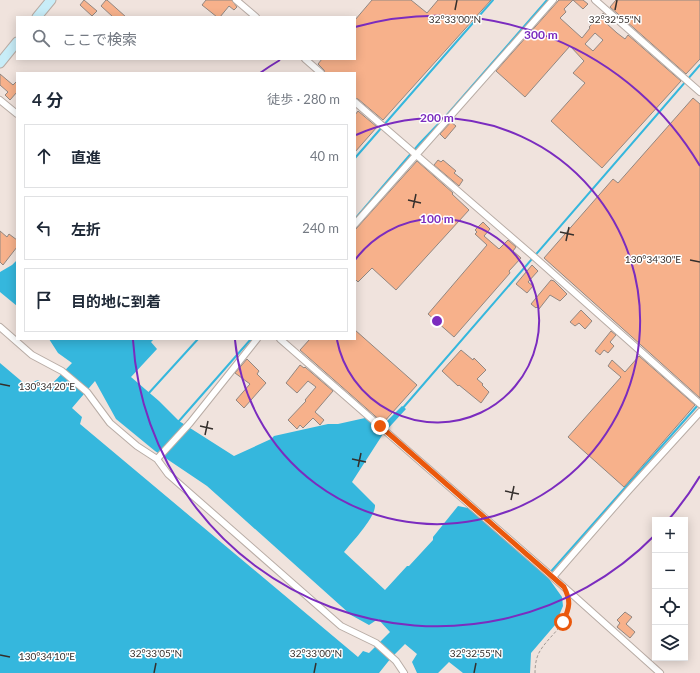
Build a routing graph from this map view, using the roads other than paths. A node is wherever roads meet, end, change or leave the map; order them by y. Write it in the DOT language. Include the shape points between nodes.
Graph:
graph roads {
  1 [pos="51,0"];
  2 [pos="236,0"];
  3 [pos="553,0"];
  4 [pos="595,0"];
  5 [pos="38,16"];
  6 [pos="255,16"];
  7 [pos="16,43"];
  8 [pos="306,60"];
  9 [pos="0,63"];
  10 [pos="320,72"];
  11 [pos="700,92"];
  12 [pos="0,100"];
  13 [pos="356,103"];
  14 [pos="16,113"];
  15 [pos="414,153"];
  16 [pos="356,223"];
  17 [pos="0,327"];
  18 [pos="255,340"];
  19 [pos="281,340"];
  20 [pos="699,403"];
  21 [pos="700,412"];
  22 [pos="157,459"];
  23 [pos="550,575"];
  24 [pos="404,673"];
  25 [pos="660,673"];
  1 -- 5 [label="main road"];
  2 -- 6 [label="street"];
  3 -- 15 [label="street"];
  4 -- 11 [label="street"];
  7 -- 9 [label="main road"];
  8 -- 10 [label="street"];
  12 -- 14 [label="street"];
  13 -- 15 [label="street"];
  15 -- 16 [label="street"];
  15 -- 20 [label="street"];
  17 -- 22 [label="street" via="32,355 62,371 87,392 110,423"];
  18 -- 22 [label="street" via="190,423"];
  19 -- 23 [label="street"];
  21 -- 23 [label="street"];
  22 -- 24 [label="street" via="168,474 335,621 376,643 396,661"];
  23 -- 25 [label="street"];
}
